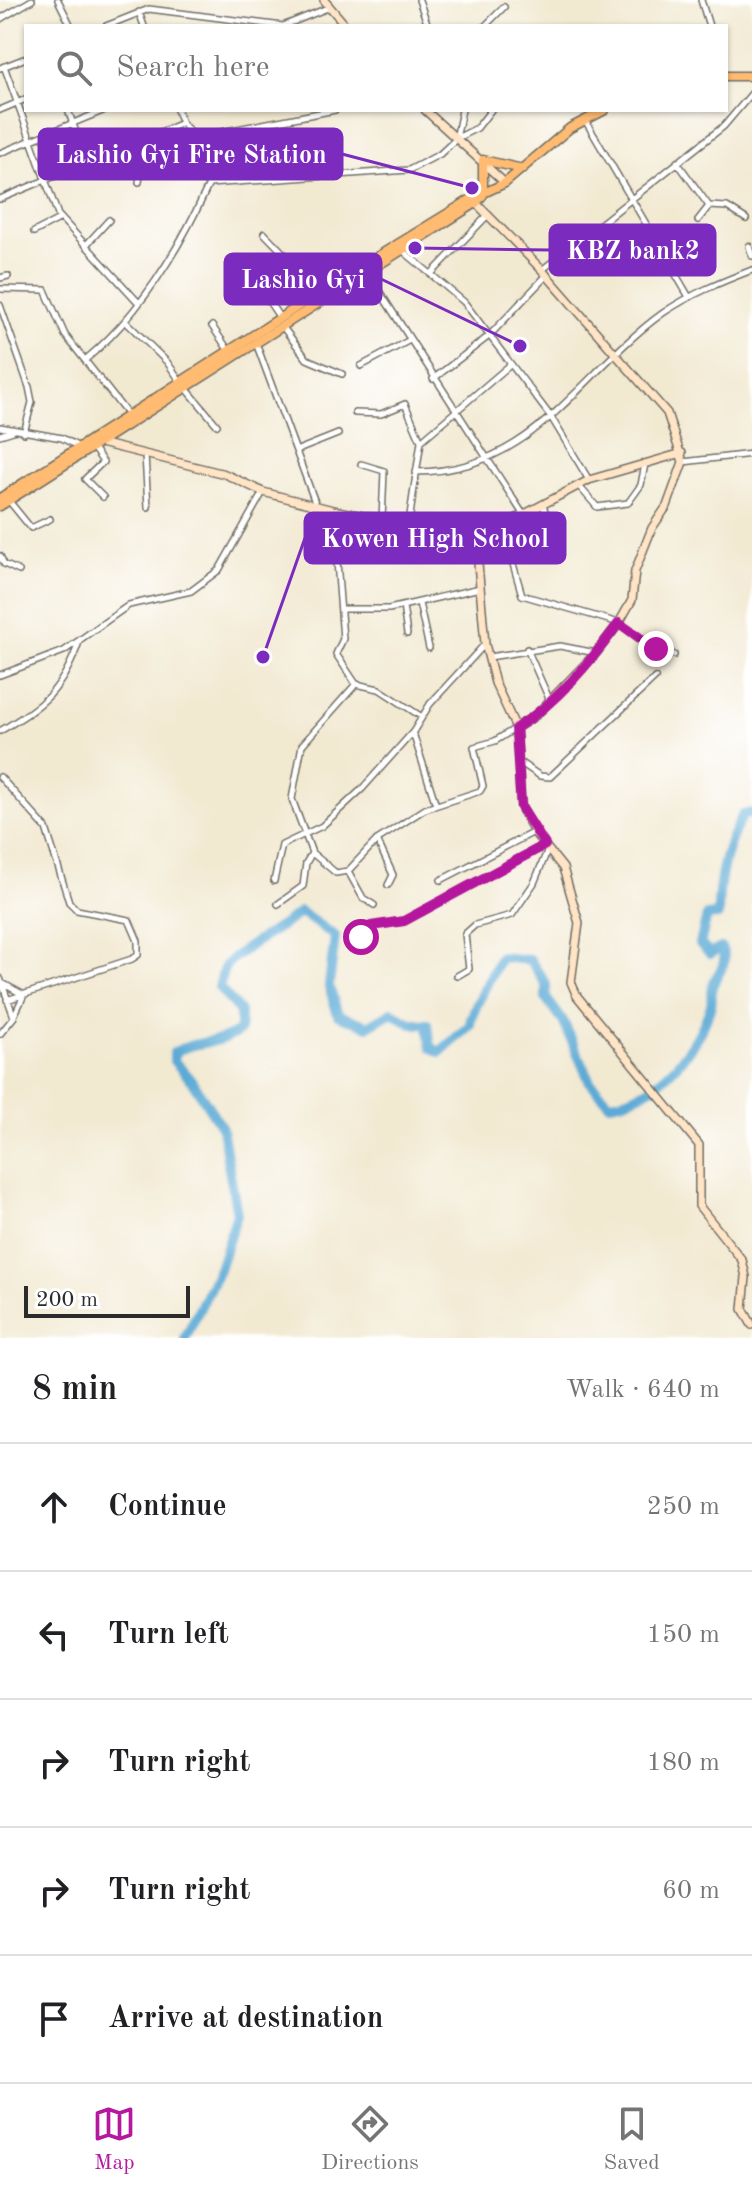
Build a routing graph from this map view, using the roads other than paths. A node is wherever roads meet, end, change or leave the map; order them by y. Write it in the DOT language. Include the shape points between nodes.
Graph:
graph roads {
  1 [pos="32,0"];
  2 [pos="58,0"];
  3 [pos="419,0"];
  4 [pos="701,0"];
  5 [pos="327,4"];
  6 [pos="504,7"];
  7 [pos="139,12"];
  8 [pos="0,19"];
  9 [pos="70,24"];
  10 [pos="111,24"];
  11 [pos="143,24"];
  12 [pos="267,24"];
  13 [pos="287,24"];
  14 [pos="344,24"];
  15 [pos="427,24"];
  16 [pos="487,24"];
  17 [pos="708,24"];
  18 [pos="24,59"];
  19 [pos="2,67"];
  20 [pos="728,76"];
  21 [pos="752,76"];
  22 [pos="752,93"];
  23 [pos="24,100"];
  24 [pos="18,102"];
  25 [pos="0,110"];
  26 [pos="69,112"];
  27 [pos="100,112"];
  28 [pos="178,112"];
  29 [pos="325,112"];
  30 [pos="427,112"];
  31 [pos="462,112"];
  32 [pos="489,112"];
  33 [pos="601,112"];
  34 [pos="585,119"];
  35 [pos="73,123"];
  36 [pos="182,123"];
  37 [pos="195,137"];
  38 [pos="456,139"];
  39 [pos="30,140"];
  40 [pos="137,142"];
  41 [pos="0,153"];
  42 [pos="483,160"];
  43 [pos="677,162"];
  44 [pos="87,163"];
  45 [pos="171,169"];
  46 [pos="523,169"];
  47 [pos="43,181"];
  48 [pos="139,182"];
  49 [pos="209,182"];
  50 [pos="505,183"];
  51 [pos="483,195"];
  52 [pos="631,197"];
  53 [pos="0,199"];
  54 [pos="476,203"];
  55 [pos="709,206"];
  56 [pos="489,214"];
  57 [pos="61,218"];
  58 [pos="746,219"];
  59 [pos="109,220"];
  60 [pos="698,220"];
  61 [pos="34,232"];
  62 [pos="264,233"];
  63 [pos="87,244"];
  64 [pos="749,246"];
  65 [pos="402,249"];
  66 [pos="752,256"];
  67 [pos="752,270"];
  68 [pos="367,271"];
  69 [pos="545,273"];
  70 [pos="431,274"];
  71 [pos="251,275"];
  72 [pos="8,276"];
  73 [pos="0,278"];
  74 [pos="0,289"];
  75 [pos="315,295"];
  76 [pos="689,297"];
  77 [pos="138,302"];
  78 [pos="0,305"];
  79 [pos="125,321"];
  80 [pos="280,322"];
  81 [pos="212,326"];
  82 [pos="489,336"];
  83 [pos="408,341"];
  84 [pos="255,342"];
  85 [pos="229,351"];
  86 [pos="617,353"];
  87 [pos="85,360"];
  88 [pos="510,365"];
  89 [pos="361,366"];
  90 [pos="342,374"];
  91 [pos="433,379"];
  92 [pos="183,385"];
  93 [pos="457,412"];
  94 [pos="355,413"];
  95 [pos="128,416"];
  96 [pos="551,417"];
  97 [pos="217,425"];
  98 [pos="0,427"];
  99 [pos="14,430"];
  100 [pos="24,433"];
  101 [pos="338,434"];
  102 [pos="0,435"];
  103 [pos="421,441"];
  104 [pos="97,446"];
  105 [pos="79,447"];
  106 [pos="298,450"];
  107 [pos="752,454"];
  108 [pos="145,455"];
  109 [pos="683,458"];
  110 [pos="490,460"];
  111 [pos="361,464"];
  112 [pos="645,464"];
  113 [pos="416,472"];
  114 [pos="589,480"];
  115 [pos="578,485"];
  116 [pos="263,492"];
  117 [pos="103,497"];
  118 [pos="3,501"];
  119 [pos="543,504"];
  120 [pos="316,505"];
  121 [pos="148,507"];
  122 [pos="333,510"];
  123 [pos="523,514"];
  124 [pos="50,519"];
  125 [pos="382,520"];
  126 [pos="408,523"];
  127 [pos="502,526"];
  128 [pos="475,529"];
  129 [pos="553,535"];
  130 [pos="0,556"];
  131 [pos="19,571"];
  132 [pos="480,588"];
  133 [pos="419,603"];
  134 [pos="403,606"];
  135 [pos="342,609"];
  136 [pos="619,623"];
  137 [pos="407,634"];
  138 [pos="79,641"];
  139 [pos="485,644"];
  140 [pos="429,648"];
  141 [pos="527,649"];
  142 [pos="596,653"];
  143 [pos="674,655"];
  144 [pos="488,657"];
  145 [pos="0,675"];
  146 [pos="655,678"];
  147 [pos="356,684"];
  148 [pos="550,701"];
  149 [pos="422,717"];
  150 [pos="516,728"];
  151 [pos="0,731"];
  152 [pos="413,732"];
  153 [pos="517,761"];
  154 [pos="0,777"];
  155 [pos="436,805"];
  156 [pos="534,832"];
  157 [pos="303,834"];
  158 [pos="377,840"];
  159 [pos="546,846"];
  160 [pos="312,853"];
  161 [pos="348,871"];
  162 [pos="441,880"];
  163 [pos="274,881"];
  164 [pos="388,885"];
  165 [pos="278,904"];
  166 [pos="374,905"];
  167 [pos="361,937"];
  168 [pos="457,976"];
  169 [pos="0,981"];
  170 [pos="24,995"];
  171 [pos="7,1000"];
  172 [pos="14,1017"];
  173 [pos="0,1034"];
  174 [pos="752,1325"];
  1 -- 8 [label="street"];
  2 -- 9 [label="street"];
  3 -- 15 [label="street"];
  4 -- 17 [label="street"];
  5 -- 13 [label="street"];
  5 -- 14 [label="street"];
  6 -- 16 [label="street"];
  7 -- 10 [label="street"];
  7 -- 11 [label="street"];
  7 -- 12 [label="street"];
  18 -- 19 [label="street"];
  19 -- 24 [label="street"];
  20 -- 21 [label="main road"];
  22 -- 43 [label="street" via="724,126"];
  23 -- 24 [label="street"];
  24 -- 25 [label="street"];
  24 -- 39 [label="street"];
  26 -- 35 [label="street"];
  27 -- 35 [label="street"];
  28 -- 36 [label="street"];
  29 -- 37 [label="street"];
  30 -- 38 [label="street"];
  31 -- 38 [label="street"];
  32 -- 38 [label="street" via="477,128"];
  33 -- 34 [label="main road"];
  34 -- 46 [label="main road"];
  34 -- 52 [label="street"];
  35 -- 39 [label="street"];
  35 -- 44 [label="street"];
  36 -- 37 [label="street"];
  36 -- 40 [label="street"];
  37 -- 49 [label="street"];
  38 -- 42 [label="street"];
  38 -- 49 [label="street" via="409,170"];
  39 -- 41 [label="street"];
  39 -- 47 [label="street"];
  40 -- 44 [label="street"];
  40 -- 48 [label="street" via="143,160"];
  42 -- 46 [label="main road"];
  42 -- 50 [label="street"];
  42 -- 51 [label="main road"];
  43 -- 52 [label="street"];
  43 -- 55 [label="street"];
  44 -- 47 [label="street"];
  45 -- 49 [label="street"];
  46 -- 50 [label="main road"];
  47 -- 53 [label="street"];
  47 -- 57 [label="street"];
  49 -- 77 [label="street" via="175,251"];
  50 -- 51 [label="main road"];
  51 -- 54 [label="main road"];
  51 -- 75 [label="main road"];
  52 -- 69 [label="street"];
  52 -- 76 [label="street"];
  54 -- 56 [label="street"];
  54 -- 65 [label="main road"];
  55 -- 58 [label="street" via="727,207"];
  55 -- 60 [label="street"];
  56 -- 69 [label="street"];
  56 -- 70 [label="street"];
  57 -- 61 [label="street"];
  57 -- 63 [label="street"];
  59 -- 63 [label="street"];
  62 -- 75 [label="street" via="298,268"];
  63 -- 77 [label="street"];
  64 -- 66 [label="street"];
  65 -- 68 [label="main road"];
  65 -- 70 [label="street"];
  67 -- 76 [label="street"];
  68 -- 80 [label="main road"];
  68 -- 83 [label="street"];
  69 -- 82 [label="street"];
  69 -- 86 [label="street"];
  70 -- 82 [label="street" via="464,302"];
  71 -- 80 [label="street"];
  72 -- 73 [label="street"];
  74 -- 87 [label="street" via="45,290 65,335"];
  75 -- 80 [label="main road"];
  76 -- 86 [label="street"];
  77 -- 79 [label="street"];
  78 -- 100 [label="street" via="32,402"];
  79 -- 87 [label="street"];
  79 -- 92 [label="street"];
  80 -- 84 [label="main road"];
  80 -- 85 [label="main road"];
  80 -- 90 [label="street" via="307,359"];
  81 -- 85 [label="street"];
  82 -- 88 [label="street"];
  82 -- 91 [label="street"];
  83 -- 89 [label="street"];
  83 -- 91 [label="street"];
  84 -- 92 [label="main road"];
  84 -- 106 [label="street"];
  85 -- 92 [label="main road"];
  86 -- 96 [label="street"];
  86 -- 109 [label="street" via="667,413"];
  87 -- 95 [label="street"];
  88 -- 93 [label="street"];
  88 -- 96 [label="street"];
  91 -- 93 [label="street"];
  92 -- 95 [label="main road"];
  92 -- 97 [label="street"];
  92 -- 104 [label="main road"];
  93 -- 103 [label="street"];
  93 -- 110 [label="street"];
  94 -- 103 [label="street" via="381,414 405,404"];
  95 -- 105 [label="main road"];
  96 -- 110 [label="street"];
  96 -- 114 [label="street"];
  98 -- 99 [label="street"];
  99 -- 100 [label="street"];
  99 -- 102 [label="street"];
  100 -- 105 [label="street" via="62,438"];
  101 -- 106 [label="street"];
  103 -- 113 [label="street"];
  104 -- 108 [label="street"];
  104 -- 117 [label="street" via="103,462 85,479"];
  104 -- 118 [label="main road"];
  105 -- 118 [label="main road"];
  106 -- 120 [label="street"];
  107 -- 109 [label="street"];
  108 -- 116 [label="street" via="225,474"];
  108 -- 121 [label="street"];
  109 -- 112 [label="street"];
  109 -- 136 [label="street"];
  110 -- 113 [label="street"];
  110 -- 123 [label="street"];
  111 -- 125 [label="street" via="384,471"];
  112 -- 114 [label="street"];
  112 -- 115 [label="street" via="641,485 628,503 597,507"];
  113 -- 126 [label="street"];
  114 -- 115 [label="street"];
  115 -- 119 [label="street"];
  116 -- 120 [label="street"];
  116 -- 138 [label="street" via="219,570 208,579 191,591 129,605"];
  118 -- 124 [label="street" via="31,528"];
  119 -- 123 [label="street"];
  119 -- 129 [label="street"];
  120 -- 122 [label="street"];
  122 -- 125 [label="street"];
  122 -- 135 [label="street"];
  123 -- 127 [label="street"];
  125 -- 126 [label="street"];
  126 -- 128 [label="street"];
  127 -- 128 [label="street"];
  127 -- 136 [label="street" via="522,595"];
  128 -- 132 [label="street"];
  130 -- 131 [label="street"];
  132 -- 133 [label="street"];
  132 -- 139 [label="street"];
  133 -- 134 [label="street"];
  133 -- 140 [label="street"];
  134 -- 135 [label="street"];
  134 -- 137 [label="street"];
  135 -- 147 [label="street" via="343,639 336,654"];
  136 -- 142 [label="street"];
  136 -- 143 [label="street"];
  138 -- 145 [label="street"];
  138 -- 151 [label="street" via="53,695"];
  139 -- 144 [label="street"];
  139 -- 149 [label="street"];
  141 -- 142 [label="street" via="560,646"];
  141 -- 144 [label="street"];
  141 -- 148 [label="street"];
  142 -- 148 [label="street"];
  144 -- 150 [label="street"];
  146 -- 153 [label="street" via="550,777"];
  147 -- 149 [label="street" via="379,689"];
  147 -- 157 [label="street" via="302,745 292,799"];
  148 -- 150 [label="street"];
  149 -- 152 [label="street"];
  150 -- 153 [label="street"];
  150 -- 155 [label="street" via="474,747 480,791"];
  152 -- 155 [label="street"];
  152 -- 157 [label="street" via="322,826"];
  153 -- 156 [label="street" via="521,807"];
  154 -- 170 [label="street" via="46,828 69,902 77,910 129,920 138,941 138,955 132,959"];
  155 -- 158 [label="street"];
  156 -- 159 [label="street"];
  156 -- 162 [label="street"];
  157 -- 160 [label="street"];
  157 -- 163 [label="street" via="282,845"];
  158 -- 161 [label="street"];
  158 -- 164 [label="street" via="393,875"];
  159 -- 167 [label="street" via="404,921 371,926"];
  159 -- 168 [label="street" via="534,883 512,915 475,925 465,934 469,969"];
  159 -- 174 [label="street" via="563,868 579,923 571,982 577,996 699,1145 699,1206 742,1260 743,1309"];
  160 -- 161 [label="street" via="336,873"];
  160 -- 165 [label="street" via="303,886"];
  161 -- 166 [label="street" via="363,898"];
  169 -- 170 [label="street"];
  169 -- 171 [label="street"];
  170 -- 171 [label="street"];
  170 -- 172 [label="street"];
  171 -- 172 [label="street"];
  172 -- 173 [label="street"];
}
